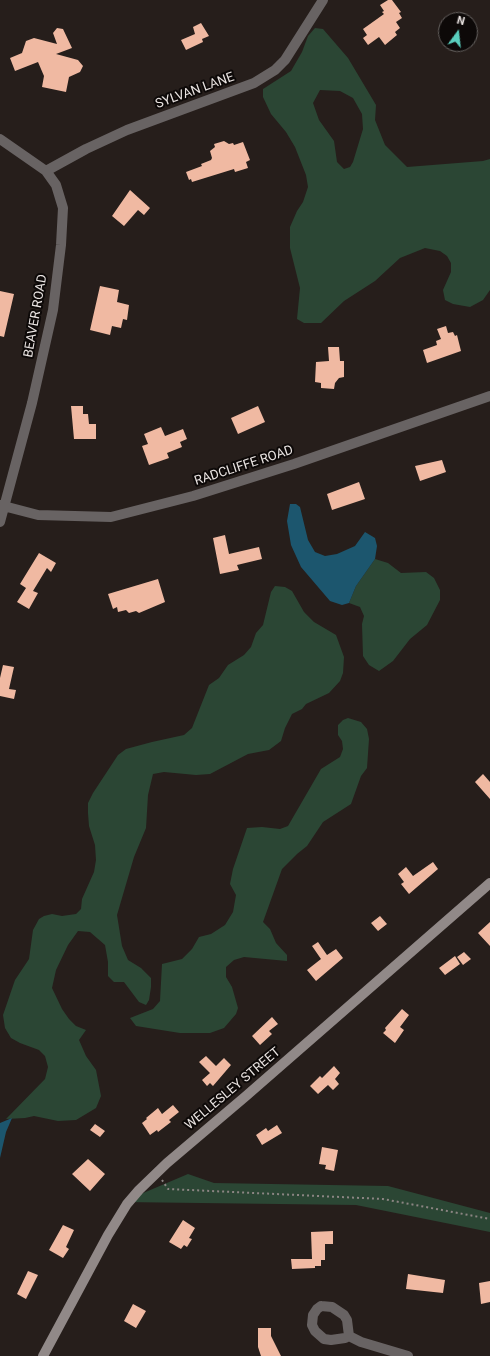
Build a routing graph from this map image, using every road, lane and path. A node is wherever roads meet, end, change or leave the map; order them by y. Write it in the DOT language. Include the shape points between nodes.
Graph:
graph roads {
  1 [pos="323,0"];
  2 [pos="0,139"];
  3 [pos="46,171"];
  4 [pos="490,396"];
  5 [pos="2,505"];
  6 [pos="0,522"];
  7 [pos="490,883"];
  8 [pos="157,1172"];
  9 [pos="490,1219"];
  10 [pos="349,1336"];
  11 [pos="44,1356"];
  12 [pos="408,1356"];
  1 -- 3 [label="street, SYLVAN LANE" via="286,60 254,83 128,130"];
  2 -- 3 [label="street, BEAVER ROAD"];
  3 -- 5 [label="street, BEAVER ROAD" via="56,186 63,208 60,259 51,318 32,404"];
  4 -- 5 [label="street, RADCLIFFE ROAD" via="193,496 111,516 38,515"];
  5 -- 6 [label="street, BEAVER ROAD"];
  7 -- 8 [label="main road, WELLESLEY STREET"];
  8 -- 9 [label="path" via="168,1189 383,1199"];
  8 -- 11 [label="main road, WELLESLEY STREET" via="139,1190 117,1220"];
  10 -- 12 [label="street"];
}
